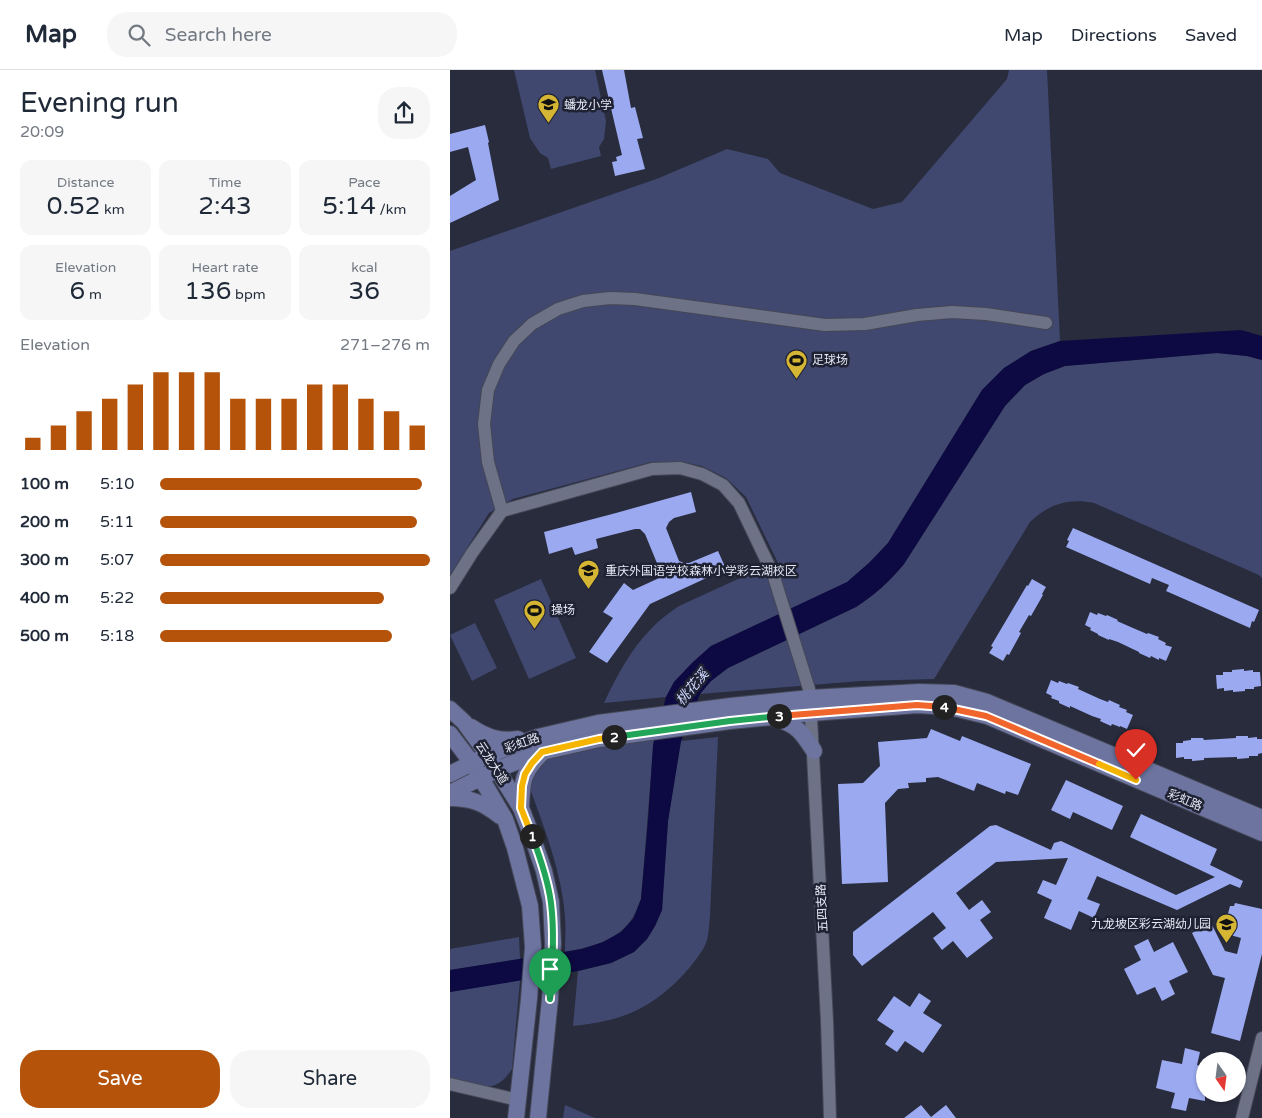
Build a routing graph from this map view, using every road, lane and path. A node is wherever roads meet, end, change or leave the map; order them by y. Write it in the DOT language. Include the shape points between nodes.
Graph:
graph roads {
  1 [pos="1046,323"];
  2 [pos="502,511"];
  3 [pos="450,588"];
  4 [pos="810,700"];
  5 [pos="450,710"];
  6 [pos="731,714"];
  7 [pos="769,717"];
  8 [pos="464,722"];
  9 [pos="450,734"];
  10 [pos="540,744"];
  11 [pos="814,751"];
  12 [pos="488,755"];
  13 [pos="472,763"];
  14 [pos="498,769"];
  15 [pos="450,774"];
  16 [pos="481,778"];
  17 [pos="450,793"];
  18 [pos="450,798"];
  19 [pos="521,808"];
  20 [pos="1262,818"];
  21 [pos="505,819"];
  22 [pos="1262,833"];
  23 [pos="1262,1038"];
  24 [pos="450,1084"];
  25 [pos="518,1100"];
  26 [pos="516,1118"];
  27 [pos="538,1118"];
  28 [pos="830,1118"];
  29 [pos="1242,1118"];
  1 -- 2 [label="street" via="952,312 917,314 864,324 826,325 635,299 584,301 532,324 514,341 488,390 484,424 488,462"];
  2 -- 3 [label="street"];
  2 -- 4 [label="street, 五四支路" via="652,468 680,468 702,474 723,486 739,503 773,574"];
  4 -- 6 [label="main road, 彩虹路"];
  4 -- 7 [label="main road, 彩虹路"];
  4 -- 11 [label="street, 五四支路"];
  4 -- 20 [label="main road, 彩虹路" via="919,692 954,694 987,702"];
  4 -- 22 [label="main road, 彩虹路" via="950,707 986,716"];
  5 -- 8 [label="main road, 云龙大道"];
  6 -- 7 [label="main road, 彩虹路"];
  6 -- 10 [label="main road, 彩虹路" via="599,731"];
  7 -- 11 [label="main road" via="794,726"];
  8 -- 10 [label="main road" via="483,735 496,739"];
  8 -- 12 [label="main road, 云龙大道"];
  9 -- 13 [label="main road, 云龙大道"];
  10 -- 12 [label="main road, 彩虹路"];
  10 -- 14 [label="main road, 彩虹路"];
  10 -- 19 [label="main road" via="525,774"];
  11 -- 28 [label="street, 五四支路"];
  12 -- 13 [label="main road, 彩虹路"];
  12 -- 14 [label="main road, 云龙大道"];
  13 -- 15 [label="main road, 彩虹路"];
  13 -- 16 [label="main road, 云龙大道"];
  14 -- 16 [label="main road, 彩虹路"];
  14 -- 19 [label="main road, 云龙大道"];
  16 -- 17 [label="main road, 彩虹路"];
  16 -- 21 [label="main road, 云龙大道"];
  18 -- 21 [label="main road" via="476,801"];
  19 -- 27 [label="main road, 云龙大道" via="551,902 550,999"];
  21 -- 25 [label="main road, 云龙大道" via="530,906 533,947"];
  23 -- 29 [label="street"];
  24 -- 25 [label="street"];
  25 -- 26 [label="main road, 云龙大道"];
}
